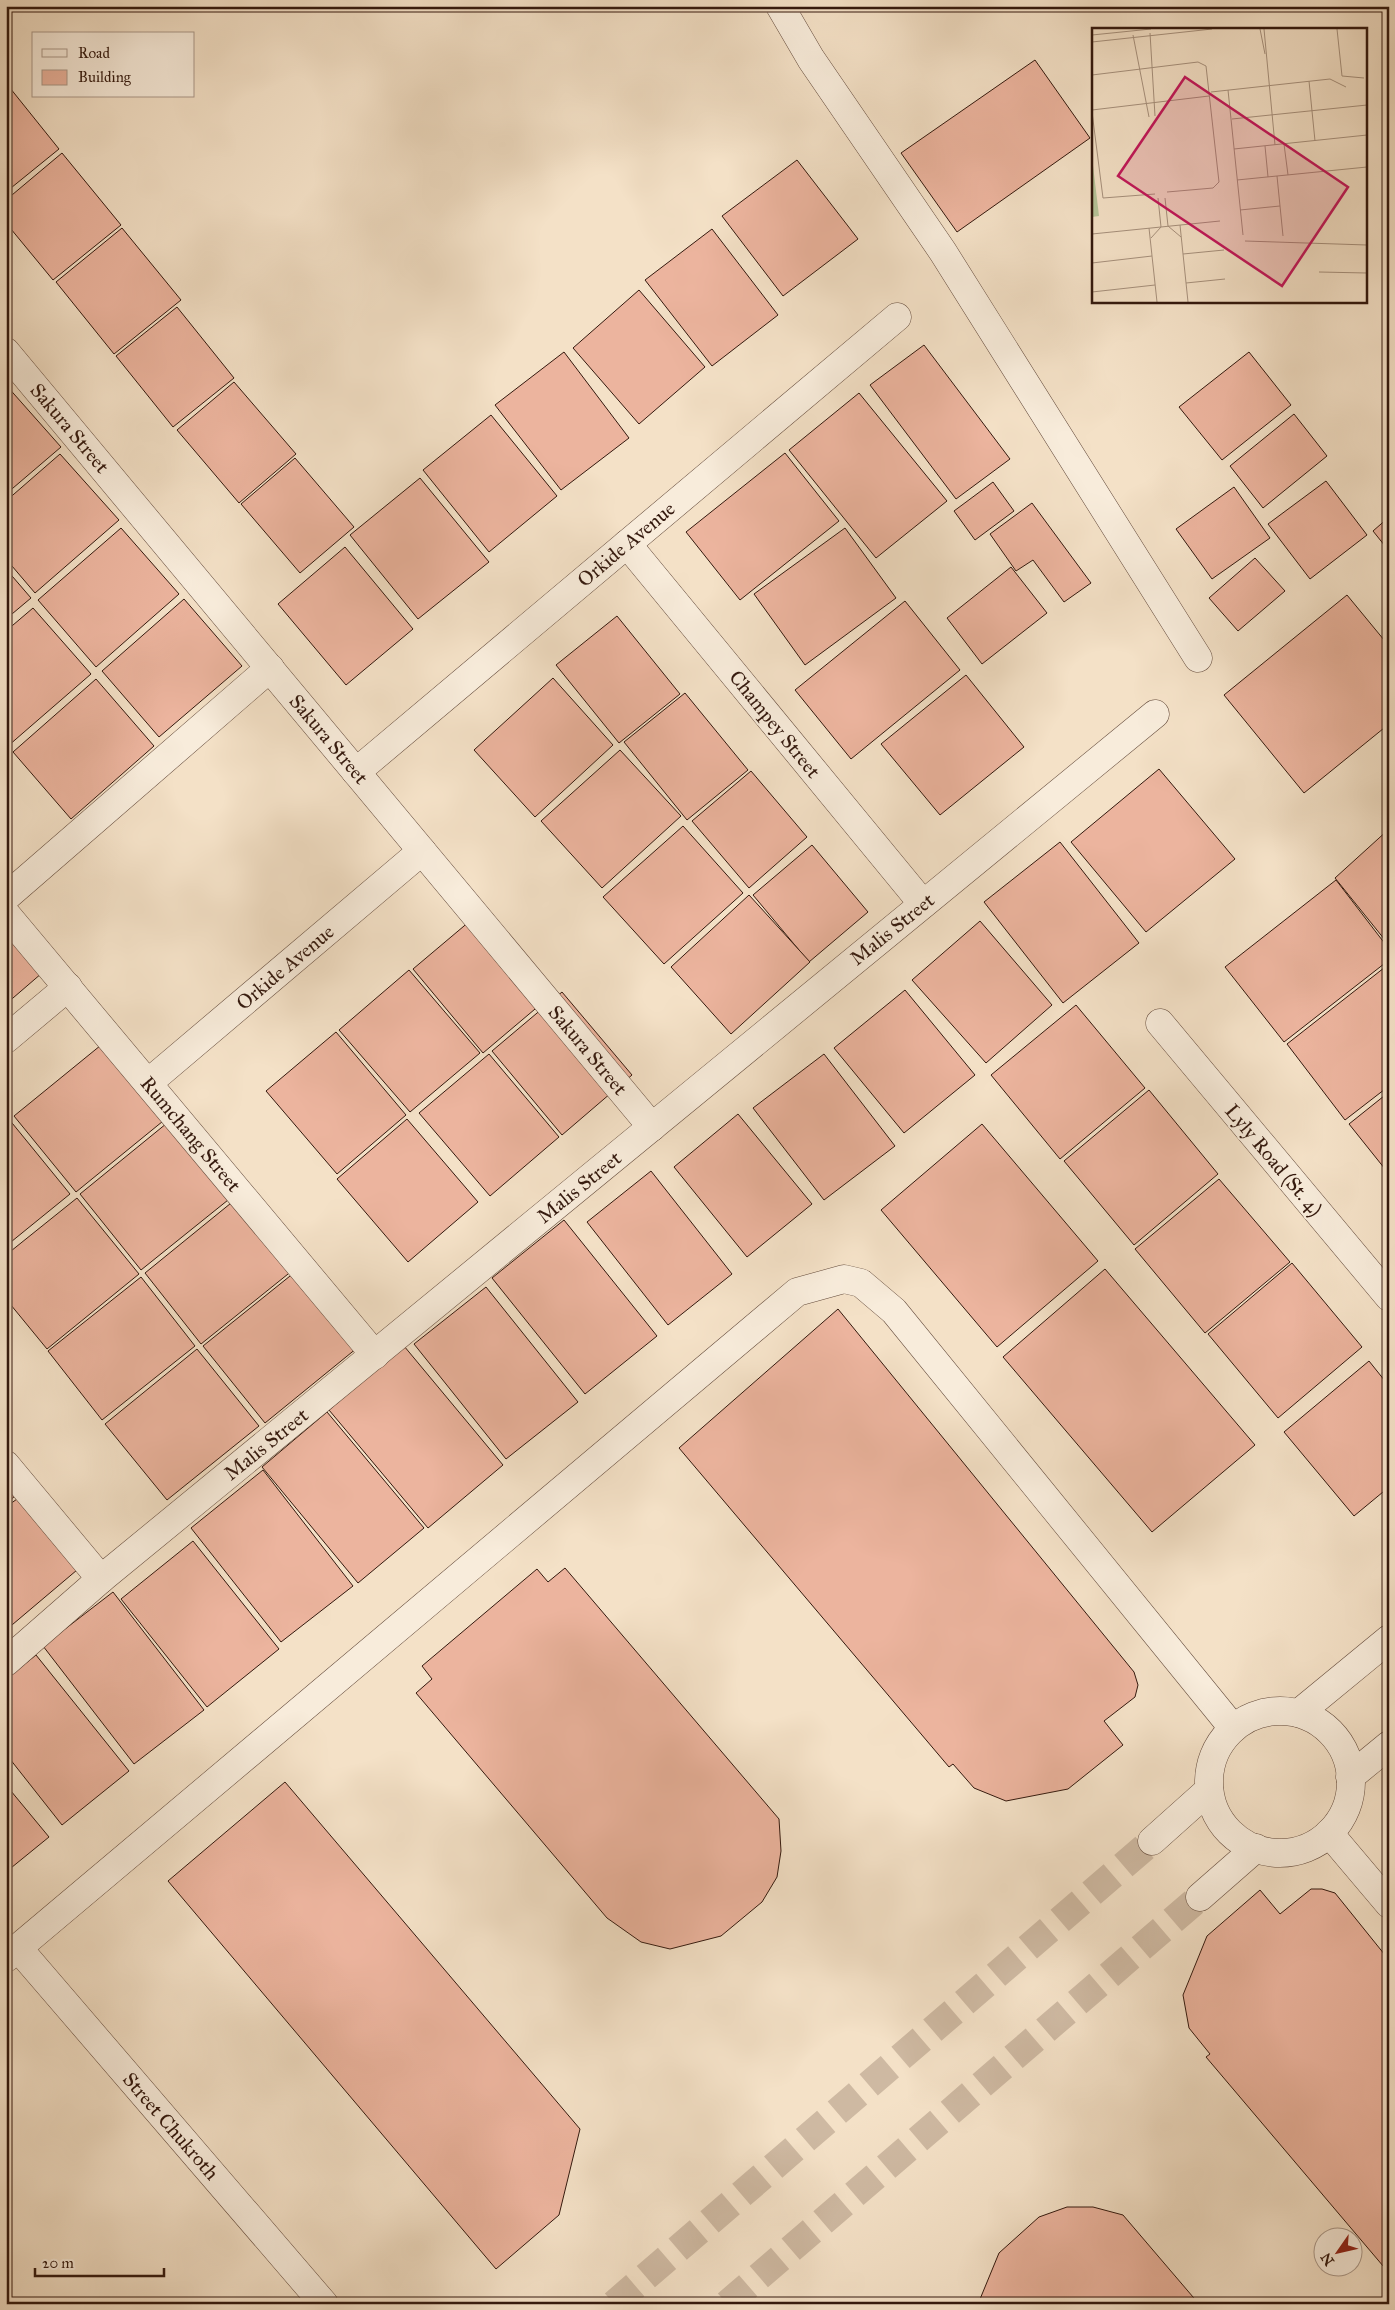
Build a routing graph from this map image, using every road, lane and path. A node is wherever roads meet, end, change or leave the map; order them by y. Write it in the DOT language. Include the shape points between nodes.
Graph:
graph roads {
  1 [pos="780,6"];
  2 [pos="897,317"];
  3 [pos="6,352"];
  4 [pos="627,544"];
  5 [pos="1198,658"];
  6 [pos="270,668"];
  7 [pos="1155,714"];
  8 [pos="356,772"];
  9 [pos="422,850"];
  10 [pos="6,898"];
  11 [pos="923,904"];
  12 [pos="6,914"];
  13 [pos="68,987"];
  14 [pos="1160,1023"];
  15 [pos="6,1039"];
  16 [pos="148,1083"];
  17 [pos="652,1127"];
  18 [pos="1389,1297"];
  19 [pos="375,1355"];
  20 [pos="6,1465"];
  21 [pos="101,1579"];
  22 [pos="1389,1640"];
  23 [pos="6,1662"];
  24 [pos="1299,1713"];
  25 [pos="1233,1728"];
  26 [pos="1389,1745"];
  27 [pos="1350,1778"];
  28 [pos="1209,1790"];
  29 [pos="1329,1833"];
  30 [pos="1152,1841"];
  31 [pos="1256,1848"];
  32 [pos="1200,1897"];
  33 [pos="1389,1904"];
  34 [pos="12,1953"];
  35 [pos="324,2304"];
  1 -- 5 [label="street" via="811,59 943,252"];
  2 -- 4 [label="street, Orkide Avenue"];
  3 -- 6 [label="street, Sakura Street"];
  4 -- 8 [label="street, Orkide Avenue"];
  4 -- 11 [label="street, Champey Street"];
  6 -- 8 [label="street, Sakura Street"];
  6 -- 10 [label="street"];
  7 -- 11 [label="street, Malis Street"];
  8 -- 9 [label="street, Sakura Street"];
  9 -- 16 [label="street, Orkide Avenue"];
  9 -- 17 [label="street, Sakura Street"];
  11 -- 17 [label="street, Malis Street"];
  12 -- 13 [label="street, Rumchang Street"];
  13 -- 15 [label="street"];
  13 -- 16 [label="street, Rumchang Street"];
  14 -- 18 [label="street, Lyly Road (St. 4)"];
  16 -- 19 [label="street, Rumchang Street"];
  17 -- 19 [label="street, Malis Street"];
  19 -- 21 [label="street, Malis Street"];
  20 -- 21 [label="street"];
  21 -- 23 [label="street, Malis Street"];
  22 -- 24 [label="street"];
  24 -- 25 [label="street" via="1268,1712 1253,1716"];
  24 -- 27 [label="street" via="1336,1739 1348,1760"];
  25 -- 28 [label="street" via="1218,1745 1210,1767"];
  25 -- 34 [label="street" via="894,1311 861,1283 844,1278 797,1292"];
  26 -- 27 [label="street"];
  27 -- 29 [label="street" via="1346,1808"];
  28 -- 30 [label="street"];
  28 -- 31 [label="street" via="1216,1812 1228,1832 1247,1846"];
  29 -- 31 [label="street" via="1316,1844 1294,1852 1270,1853"];
  29 -- 33 [label="street"];
  31 -- 32 [label="street"];
  34 -- 35 [label="street, Street Chukroth"];
}
